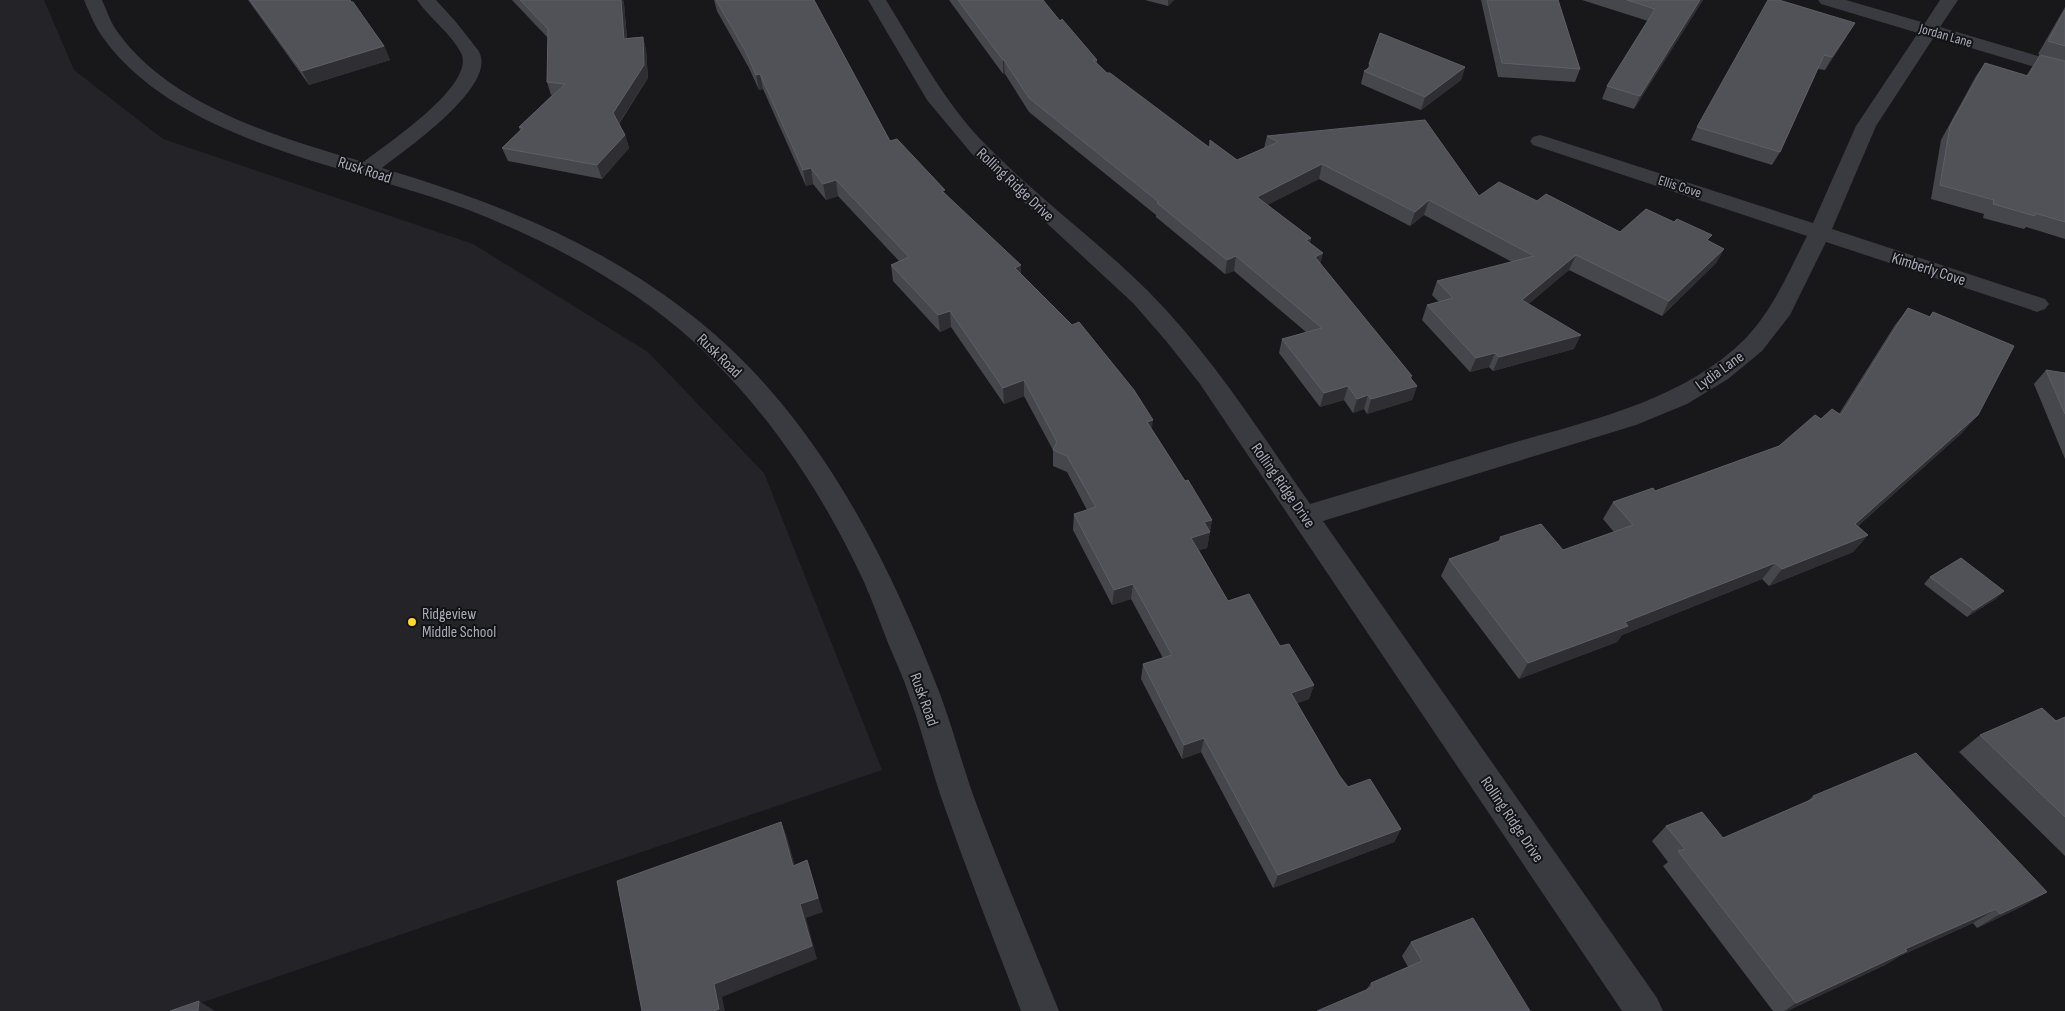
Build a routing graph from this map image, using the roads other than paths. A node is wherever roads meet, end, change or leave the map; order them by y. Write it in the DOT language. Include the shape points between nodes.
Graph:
graph roads {
  1 [pos="93,0"];
  2 [pos="426,0"];
  3 [pos="877,0"];
  4 [pos="1827,0"];
  5 [pos="1950,0"];
  6 [pos="1930,30"];
  7 [pos="2065,70"];
  8 [pos="1540,140"];
  9 [pos="367,170"];
  10 [pos="1820,232"];
  11 [pos="2038,304"];
  12 [pos="1305,516"];
  13 [pos="1040,1011"];
  14 [pos="1644,1011"];
  1 -- 9 [label="street, Rusk Road" via="114,40 141,70 178,96 224,121"];
  2 -- 9 [label="street" via="471,54 472,65 458,93 444,108"];
  3 -- 12 [label="street, Rolling Ridge Drive" via="937,100 956,124 979,150 1141,298 1176,336"];
  4 -- 6 [label="street, Jordan Lane"];
  5 -- 6 [label="street, Lydia Lane"];
  6 -- 7 [label="street, Jordan Lane"];
  6 -- 10 [label="street, Lydia Lane" via="1866,126"];
  8 -- 10 [label="street, Ellis Cove"];
  9 -- 13 [label="street, Rusk Road" via="468,202 589,257 645,292 700,335 735,367 784,427 832,496 875,576 925,696 959,800"];
  10 -- 11 [label="street, Kimberly Cove"];
  10 -- 12 [label="street, Lydia Lane" via="1778,315 1759,338 1719,373 1678,398 1626,418"];
  12 -- 14 [label="street, Rolling Ridge Drive"];
}
